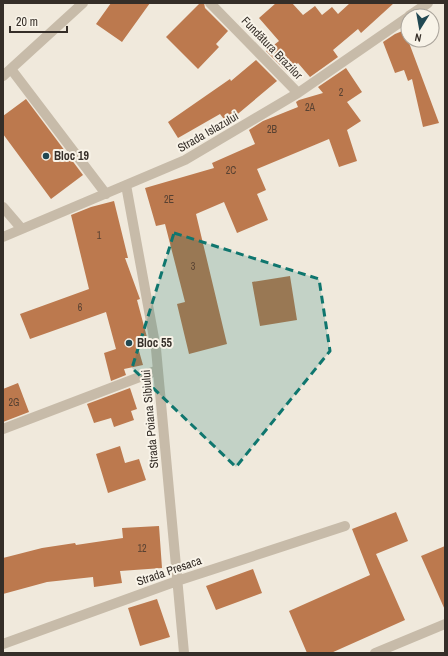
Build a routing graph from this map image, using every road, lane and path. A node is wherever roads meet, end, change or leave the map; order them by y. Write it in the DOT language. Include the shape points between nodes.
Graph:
graph roads {
  1 [pos="82,3"];
  2 [pos="210,3"];
  3 [pos="400,22"];
  4 [pos="12,69"];
  5 [pos="3,76"];
  6 [pos="298,93"];
  7 [pos="126,185"];
  8 [pos="106,194"];
  9 [pos="3,207"];
  10 [pos="21,228"];
  11 [pos="3,237"];
  12 [pos="158,370"];
  13 [pos="3,429"];
  14 [pos="346,526"];
  15 [pos="177,581"];
  16 [pos="445,624"];
  17 [pos="3,644"];
  18 [pos="184,653"];
  19 [pos="375,653"];
  1 -- 4 [label="street"];
  2 -- 6 [label="street, Fundătura Brazilor"];
  3 -- 6 [label="street, Strada Islazului"];
  4 -- 5 [label="street"];
  4 -- 8 [label="street"];
  6 -- 7 [label="street, Strada Islazului" via="185,160"];
  7 -- 8 [label="street, Strada Islazului"];
  7 -- 12 [label="street, Strada Poiana Sibiului"];
  8 -- 10 [label="street, Strada Islazului"];
  9 -- 10 [label="street"];
  10 -- 11 [label="street, Strada Islazului"];
  12 -- 13 [label="street"];
  12 -- 15 [label="street, Strada Poiana Sibiului"];
  14 -- 15 [label="street, Strada Presaca"];
  15 -- 17 [label="street, Strada Presaca"];
  15 -- 18 [label="street, Strada Poiana Sibiului"];
  16 -- 19 [label="street"];
}
